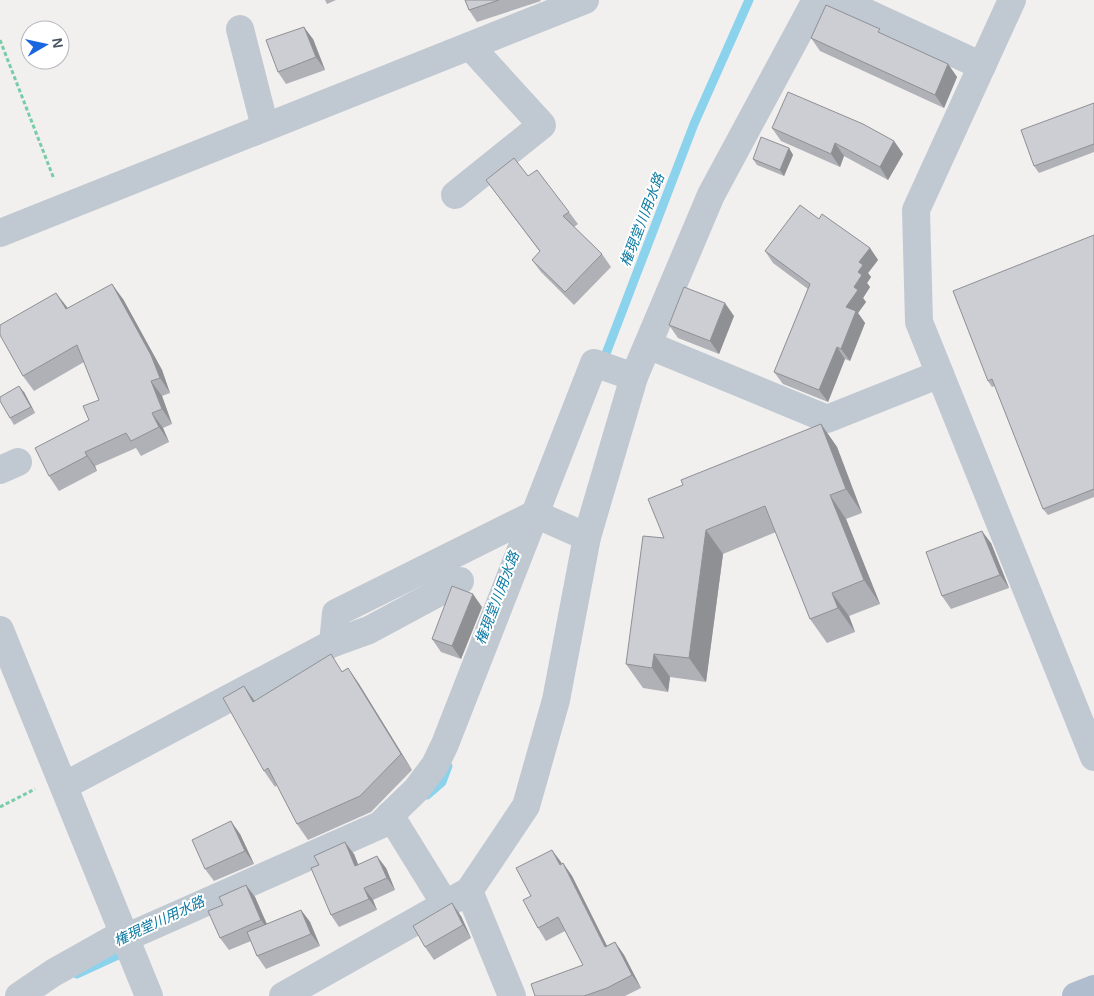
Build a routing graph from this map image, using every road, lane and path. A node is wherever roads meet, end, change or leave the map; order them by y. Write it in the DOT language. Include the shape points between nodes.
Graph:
graph roads {
  1 [pos="816,0"];
  2 [pos="839,0"];
  3 [pos="1012,0"];
  4 [pos="571,2"];
  5 [pos="240,29"];
  6 [pos="0,40"];
  7 [pos="470,46"];
  8 [pos="982,66"];
  9 [pos="265,127"];
  10 [pos="455,195"];
  11 [pos="65,207"];
  12 [pos="0,233"];
  13 [pos="648,345"];
  14 [pos="940,374"];
  15 [pos="634,377"];
  16 [pos="535,514"];
  17 [pos="588,537"];
  18 [pos="460,581"];
  19 [pos="0,630"];
  20 [pos="334,643"];
  21 [pos="1094,757"];
  22 [pos="62,781"];
  23 [pos="0,807"];
  24 [pos="390,815"];
  25 [pos="469,891"];
  26 [pos="445,904"];
  27 [pos="124,935"];
  28 [pos="1094,988"];
  29 [pos="19,996"];
  30 [pos="149,996"];
  31 [pos="283,996"];
  32 [pos="512,996"];
  33 [pos="1076,996"];
  1 -- 13 [label="street" via="711,195"];
  2 -- 8 [label="street"];
  3 -- 8 [label="street"];
  4 -- 7 [label="street"];
  5 -- 9 [label="street"];
  6 -- 11 [label="path"];
  7 -- 9 [label="street"];
  7 -- 10 [label="street" via="542,125"];
  8 -- 14 [label="street" via="916,210 918,322"];
  9 -- 11 [label="street"];
  11 -- 12 [label="street"];
  13 -- 14 [label="street" via="826,420"];
  13 -- 15 [label="street"];
  14 -- 21 [label="street"];
  15 -- 16 [label="street" via="594,364"];
  15 -- 17 [label="street"];
  16 -- 17 [label="street"];
  16 -- 20 [label="street" via="336,613"];
  16 -- 24 [label="street" via="435,765 417,789"];
  17 -- 25 [label="street" via="556,700 526,806"];
  18 -- 20 [label="street" via="369,630"];
  19 -- 22 [label="street"];
  20 -- 22 [label="street"];
  22 -- 23 [label="path"];
  22 -- 27 [label="street"];
  24 -- 26 [label="street"];
  24 -- 27 [label="street" via="380,825"];
  25 -- 26 [label="street"];
  25 -- 32 [label="street"];
  26 -- 31 [label="street"];
  27 -- 29 [label="street" via="53,972"];
  27 -- 30 [label="street"];
  28 -- 33 [label="main road"];
}
